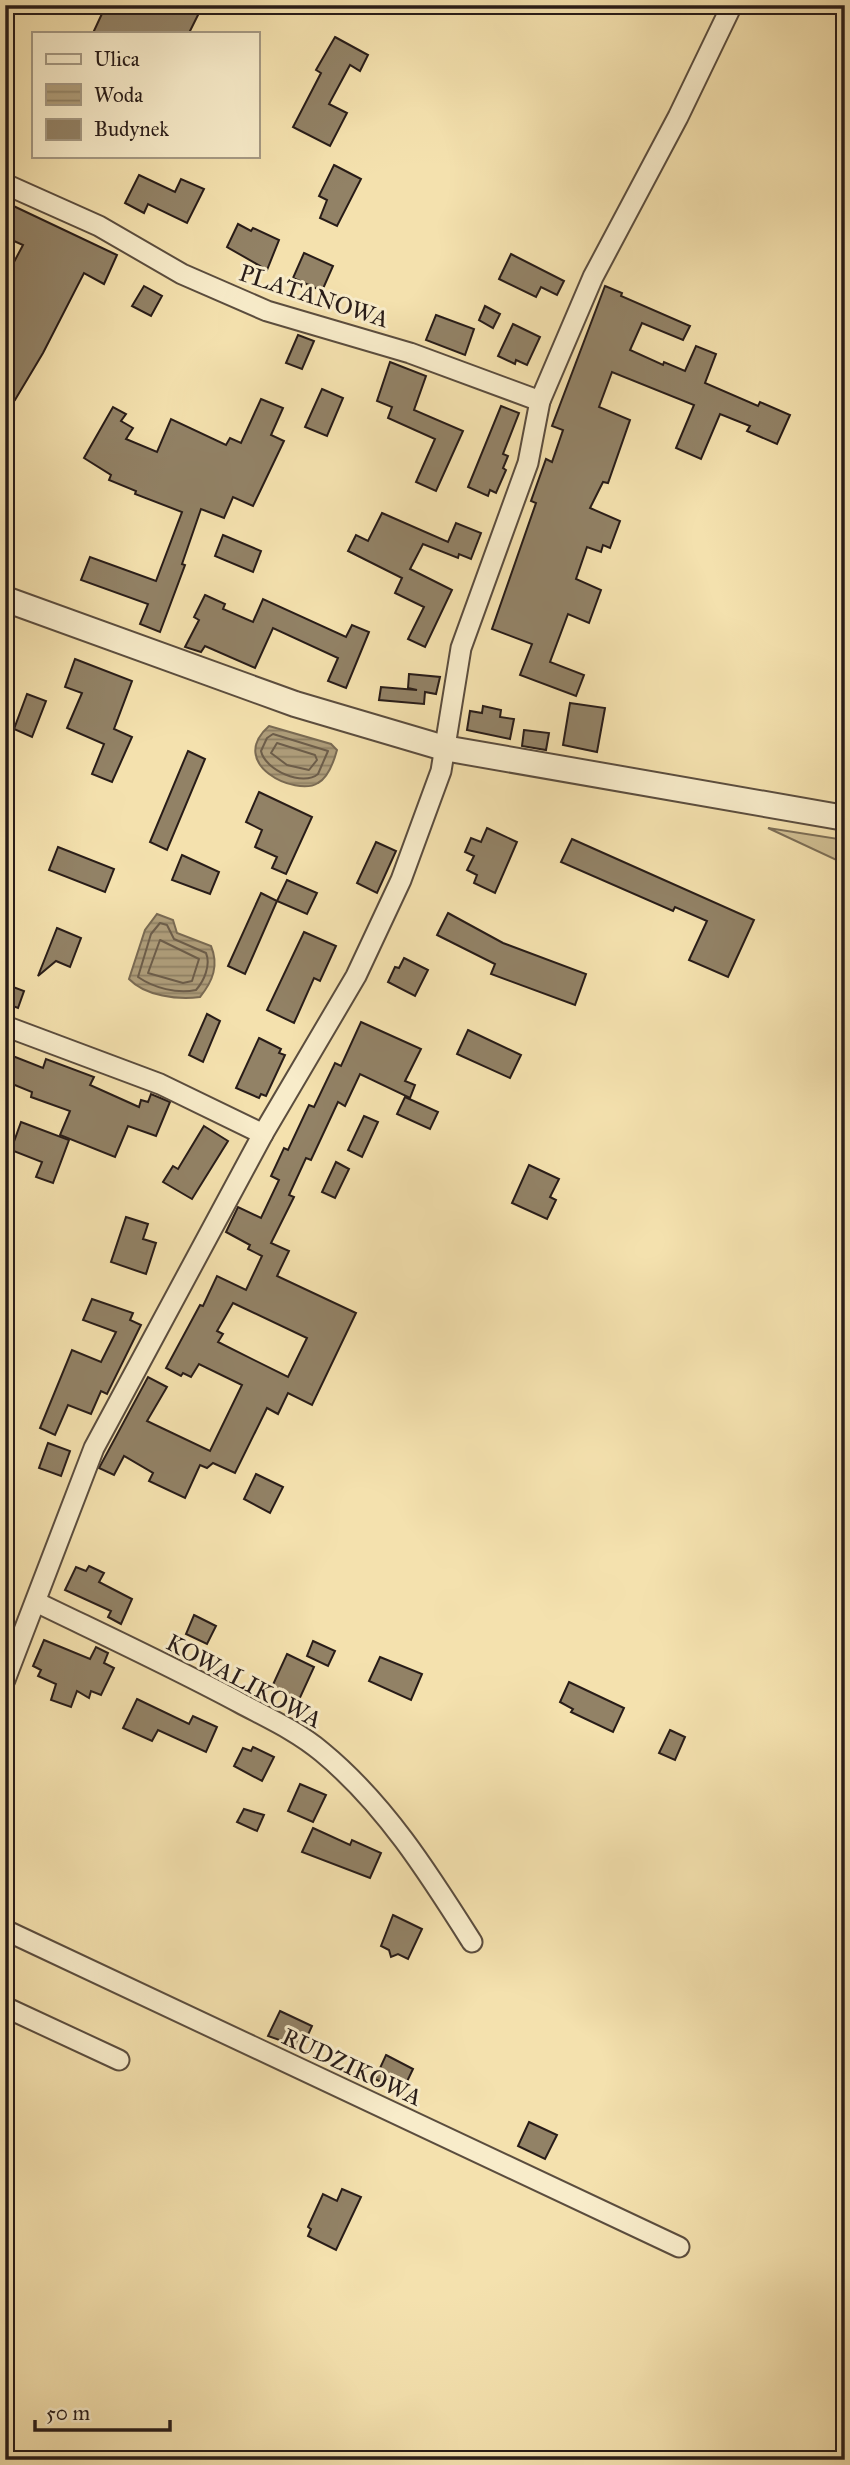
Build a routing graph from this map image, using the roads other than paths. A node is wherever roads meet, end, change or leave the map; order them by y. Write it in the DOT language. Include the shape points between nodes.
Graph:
graph roads {
  1 [pos="732,5"];
  2 [pos="5,184"];
  3 [pos="540,401"];
  4 [pos="5,599"];
  5 [pos="444,748"];
  6 [pos="845,818"];
  7 [pos="5,1026"];
  8 [pos="263,1134"];
  9 [pos="36,1602"];
  10 [pos="5,1681"];
  11 [pos="5,1930"];
  12 [pos="472,1942"];
  13 [pos="5,2007"];
  14 [pos="119,2060"];
  15 [pos="679,2248"];
  1 -- 3 [label="street" via="593,277"];
  2 -- 3 [label="street, PLATANOWA" via="99,226 182,274 267,312 410,353"];
  3 -- 5 [label="street" via="528,464 461,648"];
  4 -- 5 [label="street" via="270,695"];
  5 -- 6 [label="street"];
  5 -- 8 [label="street" via="441,771 401,880 356,976"];
  7 -- 8 [label="street" via="160,1084"];
  8 -- 9 [label="street" via="94,1448"];
  9 -- 10 [label="street"];
  9 -- 12 [label="street, KOWALIKOWA" via="215,1689 320,1750 365,1793 413,1851"];
  11 -- 15 [label="street, RUDZIKOWA"];
  13 -- 14 [label="street"];
}
